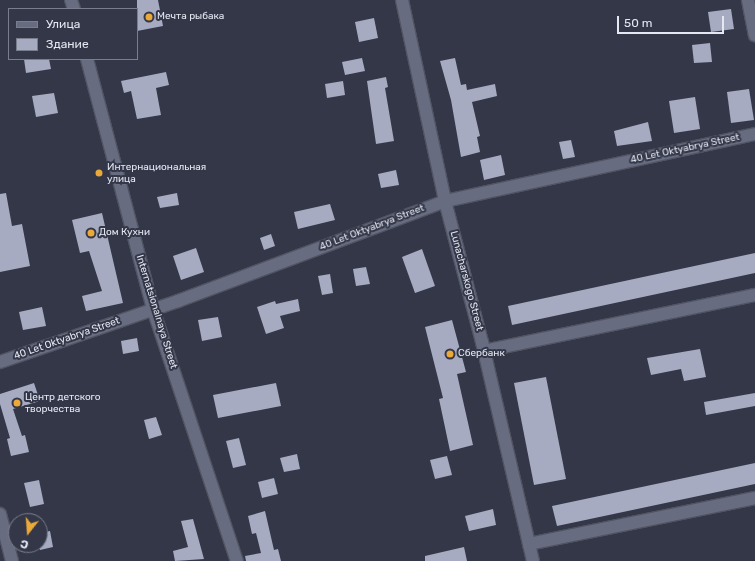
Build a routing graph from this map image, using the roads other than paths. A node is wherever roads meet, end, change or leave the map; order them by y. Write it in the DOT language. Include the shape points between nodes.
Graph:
graph roads {
  1 [pos="402,0"];
  2 [pos="748,0"];
  3 [pos="755,35"];
  4 [pos="87,60"];
  5 [pos="755,134"];
  6 [pos="445,201"];
  7 [pos="755,295"];
  8 [pos="153,309"];
  9 [pos="484,351"];
  10 [pos="0,362"];
  11 [pos="755,498"];
  12 [pos="0,514"];
  13 [pos="529,544"];
  14 [pos="12,561"];
  15 [pos="237,561"];
  16 [pos="533,561"];
  1 -- 6 [label="street, Lunacharskogo Street"];
  2 -- 3 [label="street"];
  4 -- 8 [label="street, Internatsionalnaya Street"];
  5 -- 6 [label="street, 40 Let Oktyabrya Street"];
  6 -- 8 [label="street, 40 Let Oktyabrya Street"];
  6 -- 9 [label="street, Lunacharskogo Street"];
  7 -- 9 [label="street"];
  8 -- 10 [label="street, 40 Let Oktyabrya Street"];
  8 -- 15 [label="street, Internatsionalnaya Street"];
  9 -- 13 [label="street, Lunacharskogo Street"];
  11 -- 13 [label="street"];
  12 -- 14 [label="street"];
  13 -- 16 [label="street, Lunacharskogo Street"];
}
